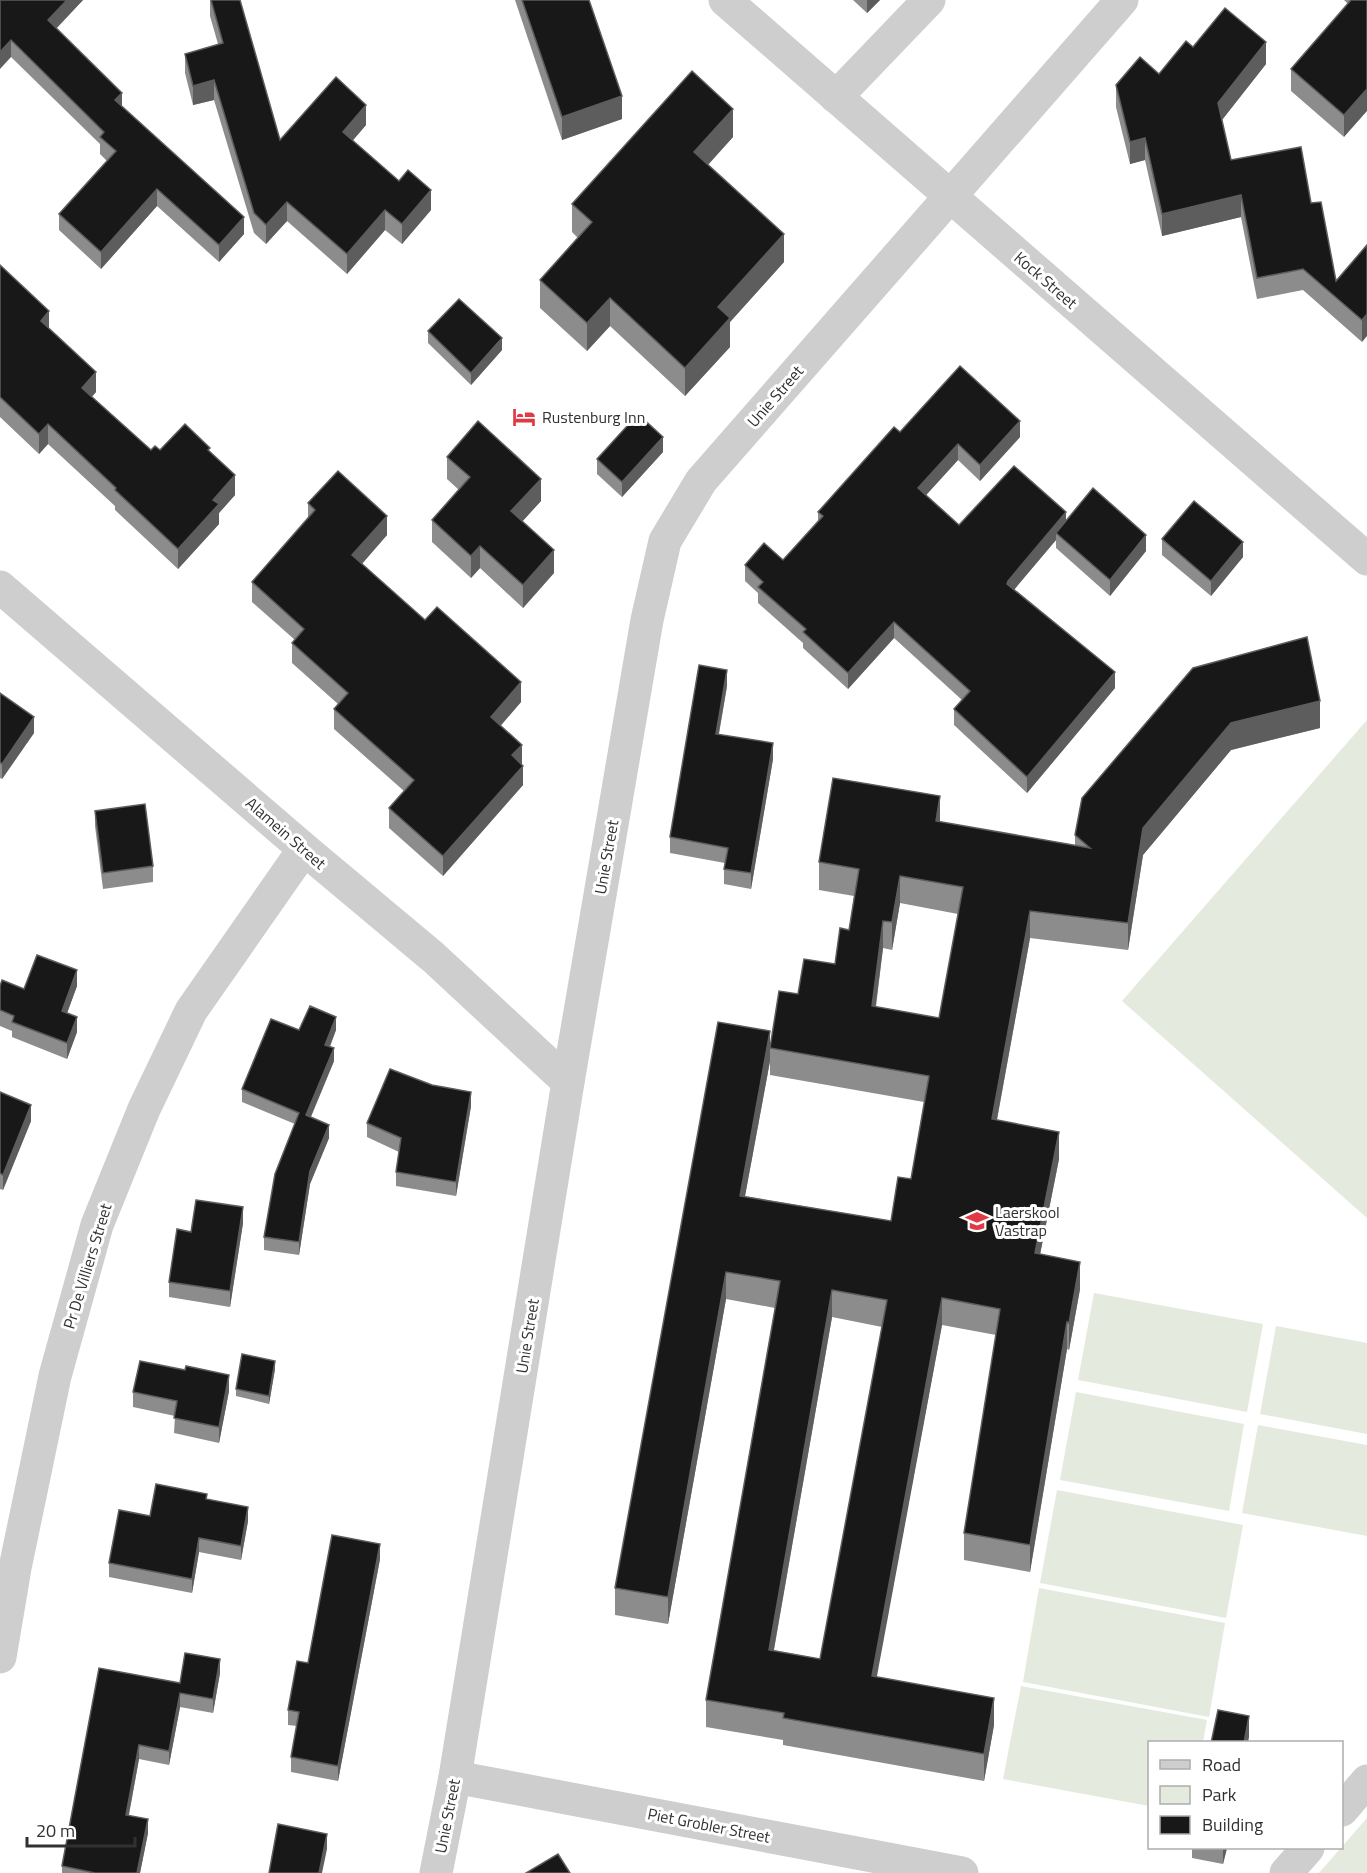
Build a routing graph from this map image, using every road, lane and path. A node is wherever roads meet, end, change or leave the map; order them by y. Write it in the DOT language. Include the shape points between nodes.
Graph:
graph roads {
  1 [pos="725,0"];
  2 [pos="929,0"];
  3 [pos="1117,2"];
  4 [pos="836,97"];
  5 [pos="949,196"];
  6 [pos="1367,559"];
  7 [pos="0,587"];
  8 [pos="304,849"];
  9 [pos="568,1083"];
  10 [pos="0,1658"];
  11 [pos="455,1777"];
  12 [pos="1367,1780"];
  13 [pos="1343,1808"];
  14 [pos="1307,1849"];
  15 [pos="436,1873"];
  16 [pos="962,1873"];
  17 [pos="1286,1873"];
  1 -- 4 [label="street, Kock Street"];
  2 -- 4 [label="street"];
  3 -- 5 [label="street, Unie Street"];
  4 -- 5 [label="street, Kock Street"];
  5 -- 6 [label="street, Kock Street"];
  5 -- 9 [label="street, Unie Street" via="701,481 665,541 645,631"];
  7 -- 8 [label="street, Alamein Street"];
  8 -- 9 [label="street, Alamein Street" via="433,957"];
  8 -- 10 [label="street, Pr De Villiers Street" via="191,1011 144,1109 97,1225 55,1376"];
  9 -- 11 [label="street, Unie Street"];
  11 -- 15 [label="street, Unie Street"];
  11 -- 16 [label="street, Piet Grobler Street"];
  12 -- 13 [label="street"];
  14 -- 17 [label="street"];
}
